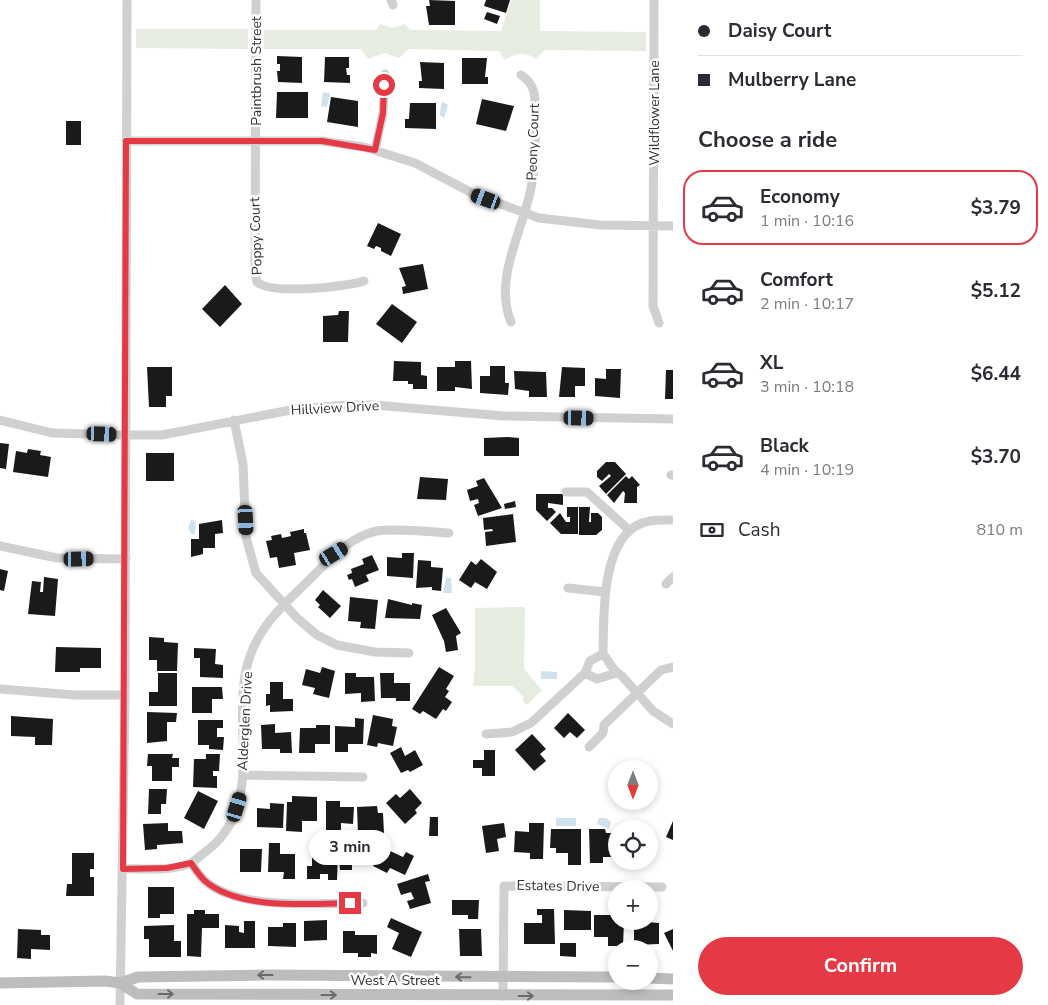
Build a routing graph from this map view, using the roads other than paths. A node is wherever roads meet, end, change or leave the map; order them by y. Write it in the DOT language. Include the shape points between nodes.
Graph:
graph roads {
  1 [pos="127,0"];
  2 [pos="256,0"];
  3 [pos="654,0"];
  4 [pos="384,74"];
  5 [pos="521,75"];
  6 [pos="126,141"];
  7 [pos="255,142"];
  8 [pos="375,150"];
  9 [pos="525,214"];
  10 [pos="653,226"];
  11 [pos="673,226"];
  12 [pos="364,281"];
  13 [pos="511,322"];
  14 [pos="659,324"];
  15 [pos="673,419"];
  16 [pos="0,420"];
  17 [pos="234,420"];
  18 [pos="125,435"];
  19 [pos="566,492"];
  20 [pos="673,520"];
  21 [pos="629,530"];
  22 [pos="449,533"];
  23 [pos="0,546"];
  24 [pos="126,559"];
  25 [pos="673,577"];
  26 [pos="666,584"];
  27 [pos="568,588"];
  28 [pos="605,592"];
  29 [pos="284,604"];
  30 [pos="409,653"];
  31 [pos="603,654"];
  32 [pos="673,667"];
  33 [pos="585,673"];
  34 [pos="616,673"];
  35 [pos="0,690"];
  36 [pos="638,693"];
  37 [pos="125,694"];
  38 [pos="673,724"];
  39 [pos="486,734"];
  40 [pos="589,748"];
  41 [pos="243,775"];
  42 [pos="363,777"];
  43 [pos="191,863"];
  44 [pos="123,869"];
  45 [pos="662,887"];
  46 [pos="364,902"];
  47 [pos="608,977"];
  48 [pos="504,978"];
  49 [pos="658,978"];
  50 [pos="673,979"];
  51 [pos="0,983"];
  52 [pos="120,984"];
  53 [pos="673,995"];
  54 [pos="503,996"];
  55 [pos="120,1005"];
  1 -- 6 [label="street"];
  2 -- 7 [label="street, Paintbrush Street"];
  3 -- 10 [label="street, Wildflower Lane"];
  4 -- 8 [label="street" via="383,113"];
  5 -- 9 [label="street, Peony Court" via="529,80 534,93 535,162"];
  6 -- 7 [label="street"];
  6 -- 18 [label="street"];
  7 -- 8 [label="street" via="322,141"];
  7 -- 12 [label="street, Poppy Court" via="257,282 270,287 331,288"];
  8 -- 9 [label="street" via="415,163 476,196"];
  9 -- 10 [label="street" via="576,224"];
  9 -- 13 [label="street, Peony Court" via="507,278 507,311"];
  10 -- 11 [label="street"];
  10 -- 14 [label="street, Wildflower Lane" via="653,306"];
  15 -- 17 [label="street, Hillview Drive" via="504,416 374,404 296,409"];
  16 -- 18 [label="street, Hillview Drive" via="52,433"];
  17 -- 18 [label="street, Hillview Drive" via="162,435"];
  17 -- 29 [label="street" via="243,464 246,537 256,573"];
  18 -- 24 [label="street"];
  19 -- 21 [label="street" via="587,492"];
  20 -- 21 [label="street" via="650,521"];
  21 -- 28 [label="street" via="620,544"];
  22 -- 29 [label="street, Alderglen Drive" via="378,531 360,538 334,554"];
  23 -- 24 [label="street" via="57,558"];
  24 -- 37 [label="street"];
  25 -- 26 [label="street"];
  27 -- 28 [label="street"];
  28 -- 31 [label="street"];
  29 -- 30 [label="street" via="317,635 337,645 368,651"];
  29 -- 41 [label="street, Alderglen Drive" via="260,634 249,660 244,692"];
  31 -- 33 [label="street" via="590,661"];
  31 -- 34 [label="street"];
  32 -- 36 [label="street" via="661,670"];
  33 -- 34 [label="street" via="597,680"];
  33 -- 39 [label="street" via="531,723 512,732"];
  34 -- 36 [label="street"];
  35 -- 37 [label="street" via="75,695"];
  36 -- 38 [label="street" via="653,711"];
  36 -- 40 [label="street" via="604,726 603,733"];
  37 -- 44 [label="street"];
  41 -- 42 [label="street"];
  41 -- 43 [label="street, Alderglen Drive" via="229,827"];
  43 -- 44 [label="street, Alderglen Drive" via="167,868"];
  43 -- 46 [label="street" via="204,880 216,888 250,901"];
  44 -- 52 [label="street"];
  45 -- 48 [label="street, Estates Drive" via="504,886"];
  47 -- 48 [label="main road, West A Street"];
  48 -- 52 [label="main road, West A Street, one-way" via="254,975 138,978"];
  48 -- 54 [label="street, Estates Drive"];
  49 -- 50 [label="main road"];
  51 -- 52 [label="main road, West A Street" via="105,981"];
  52 -- 54 [label="main road, West A Street, one-way" via="137,994"];
  52 -- 55 [label="street"];
  54 -- 53 [label="main road, West A Street, one-way"];
}
